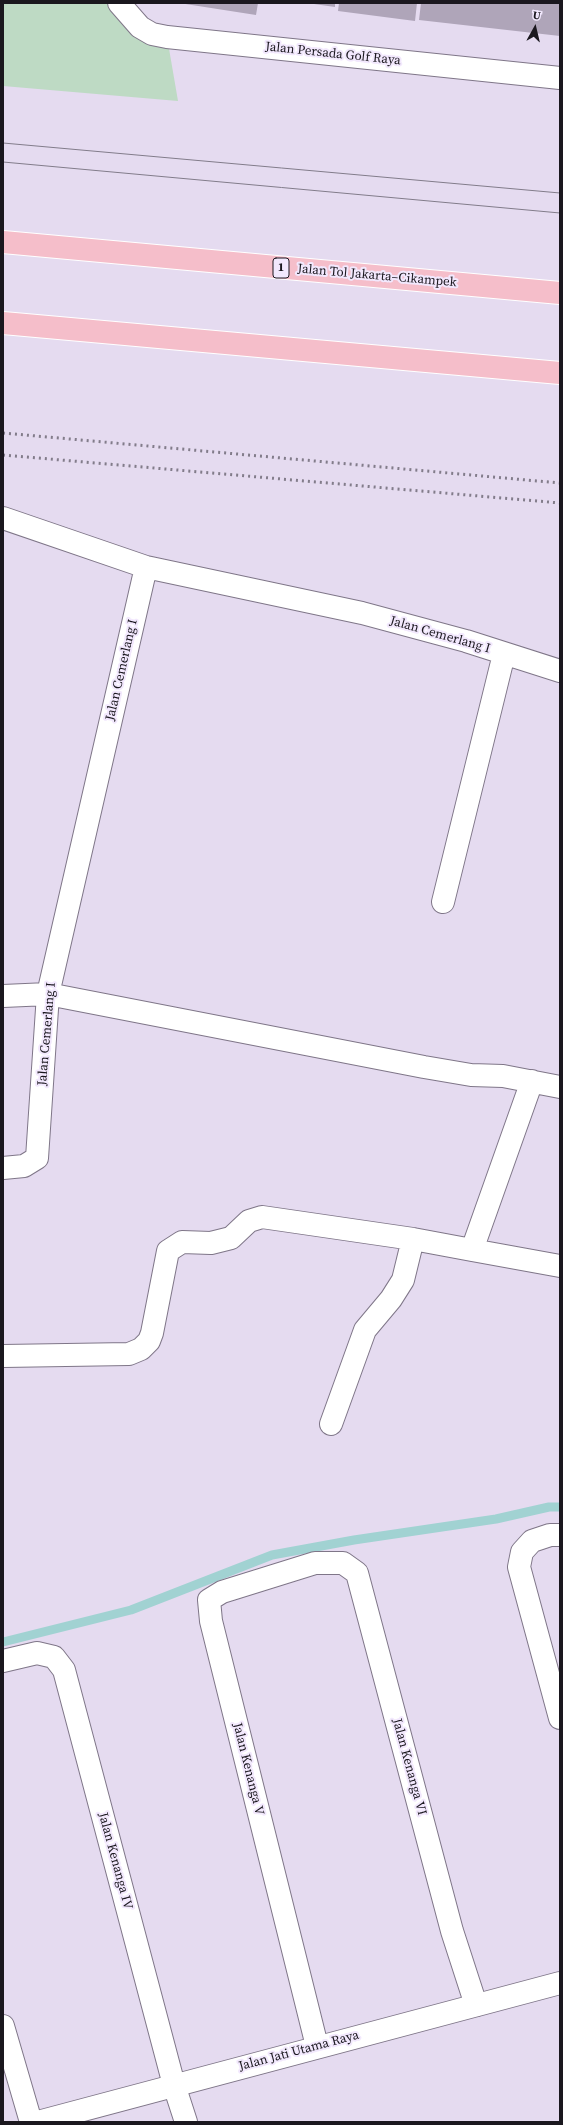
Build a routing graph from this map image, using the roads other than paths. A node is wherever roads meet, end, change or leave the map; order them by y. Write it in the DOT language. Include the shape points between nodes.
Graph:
graph roads {
  1 [pos="119,3"];
  2 [pos="560,78"];
  3 [pos="3,242"];
  4 [pos="560,293"];
  5 [pos="3,323"];
  6 [pos="560,373"];
  7 [pos="3,518"];
  8 [pos="146,567"];
  9 [pos="504,654"];
  10 [pos="560,671"];
  11 [pos="443,902"];
  12 [pos="48,994"];
  13 [pos="3,996"];
  14 [pos="532,1081"];
  15 [pos="560,1087"];
  16 [pos="3,1168"];
  17 [pos="413,1239"];
  18 [pos="472,1250"];
  19 [pos="560,1266"];
  20 [pos="3,1356"];
  21 [pos="331,1424"];
  22 [pos="560,1535"];
  23 [pos="315,1563"];
  24 [pos="3,1661"];
  25 [pos="560,1718"];
  26 [pos="560,1983"];
  27 [pos="476,2005"];
  28 [pos="3,2026"];
  29 [pos="317,2046"];
  30 [pos="174,2085"];
  31 [pos="31,2122"];
  32 [pos="38,2122"];
  33 [pos="186,2122"];
  1 -- 2 [label="street, Jalan Persada Golf Raya" via="140,27 152,34 167,37"];
  3 -- 4 [label="highway, Jalan Tol Jakarta–Cikampek / 1"];
  5 -- 6 [label="highway"];
  7 -- 8 [label="street"];
  8 -- 9 [label="street, Jalan Cemerlang I" via="362,613"];
  8 -- 12 [label="street, Jalan Cemerlang I"];
  9 -- 10 [label="street, Jalan Cemerlang I"];
  9 -- 11 [label="street"];
  12 -- 13 [label="street"];
  12 -- 14 [label="street" via="471,1075 503,1076"];
  12 -- 16 [label="street, Jalan Cemerlang I" via="36,1158 24,1166"];
  14 -- 15 [label="street"];
  14 -- 18 [label="street"];
  17 -- 18 [label="street"];
  17 -- 20 [label="street" via="262,1218 249,1221 231,1238 211,1243 182,1242 168,1251 152,1333 149,1341 140,1349 129,1354"];
  17 -- 21 [label="street" via="403,1280 365,1330"];
  18 -- 19 [label="street"];
  22 -- 25 [label="street" via="550,1535 532,1541 522,1552 518,1567"];
  23 -- 27 [label="street, Jalan Kenanga VI" via="343,1562 357,1573 452,1931"];
  23 -- 29 [label="street, Jalan Kenanga V" via="222,1592 209,1600 211,1621"];
  24 -- 30 [label="street, Jalan Kenanga IV" via="37,1653 54,1657 64,1670"];
  26 -- 27 [label="street, Jalan Jati Utama Raya"];
  27 -- 29 [label="street, Jalan Jati Utama Raya"];
  28 -- 31 [label="street"];
  29 -- 30 [label="street, Jalan Jati Utama Raya"];
  30 -- 32 [label="street, Jalan Jati Utama Raya"];
  30 -- 33 [label="street, Jalan Kenanga IV"];
}
